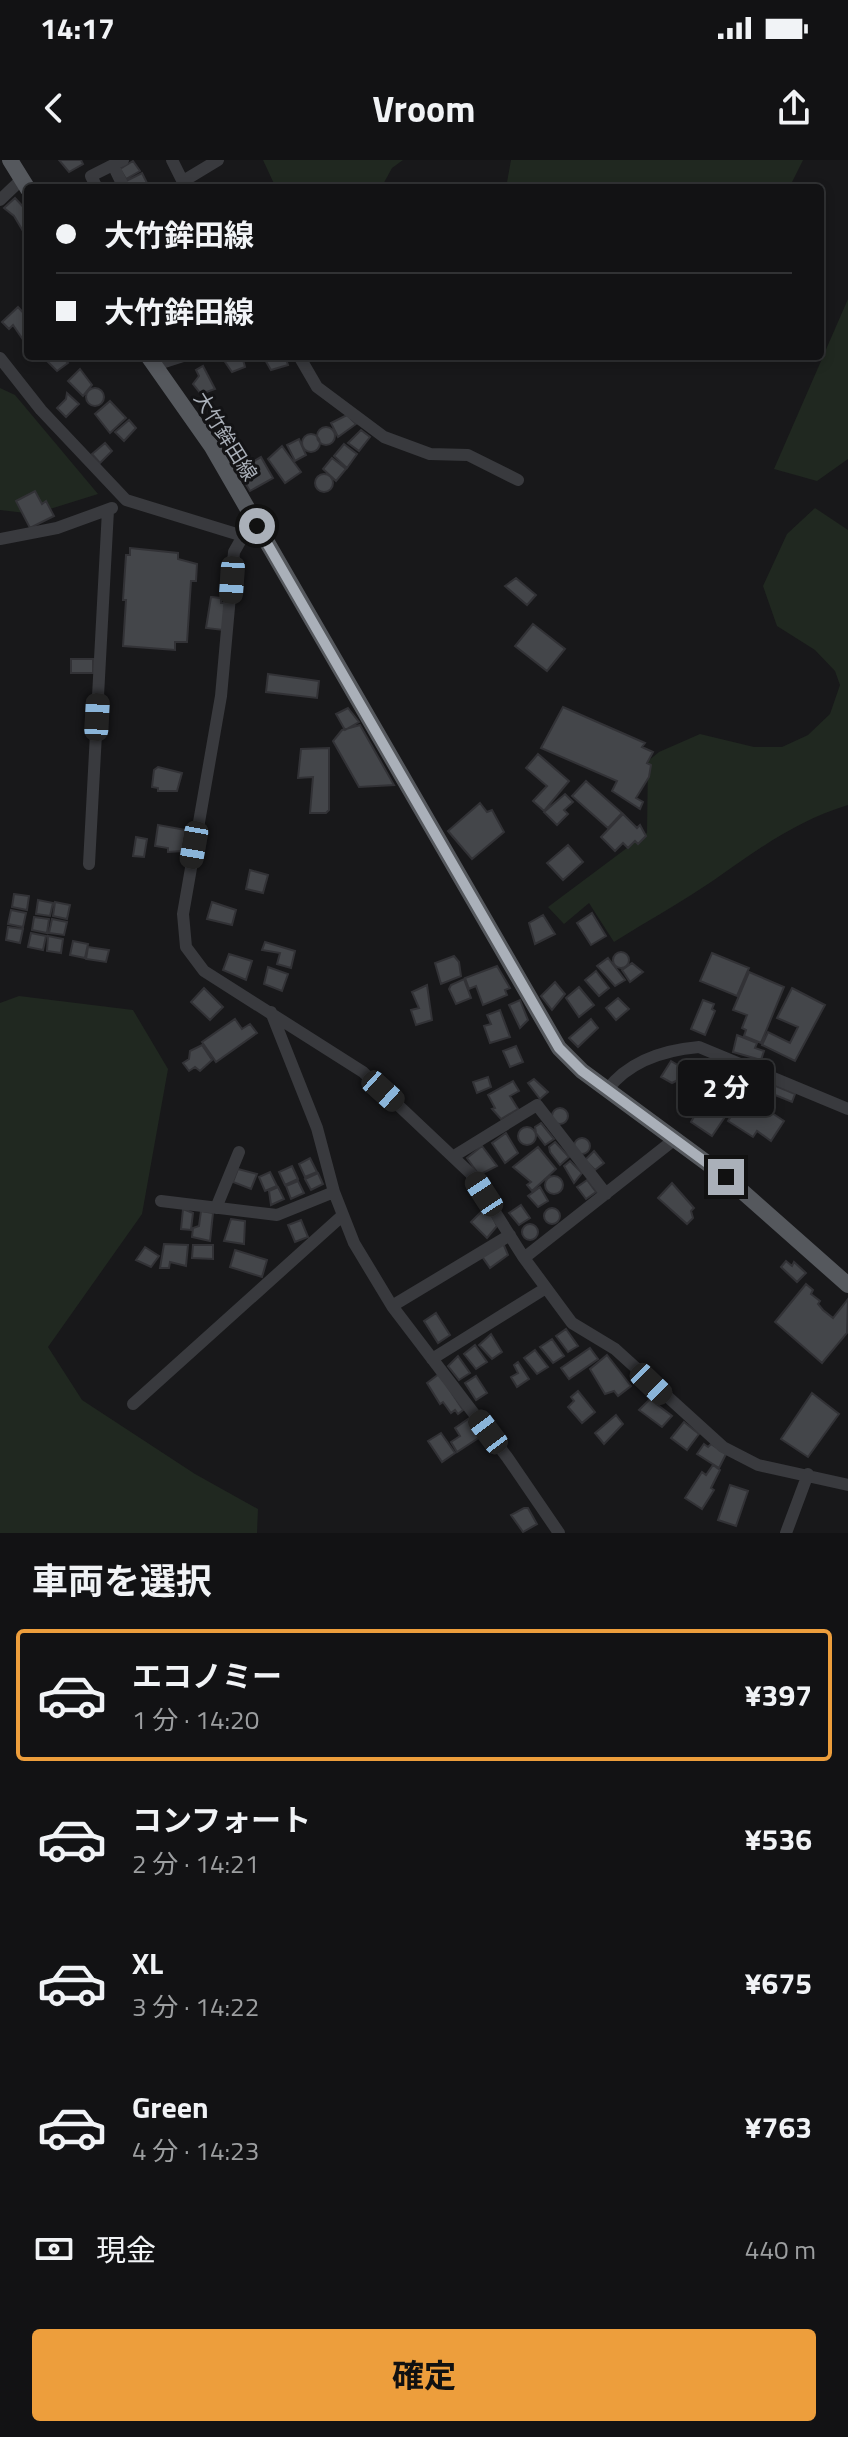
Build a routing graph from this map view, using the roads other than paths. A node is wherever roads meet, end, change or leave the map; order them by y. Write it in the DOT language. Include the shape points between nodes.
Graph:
graph roads {
  1 [pos="10,160"];
  2 [pos="172,160"];
  3 [pos="218,160"];
  4 [pos="118,163"];
  5 [pos="25,184"];
  6 [pos="95,184"];
  7 [pos="123,184"];
  8 [pos="186,184"];
  9 [pos="24,185"];
  10 [pos="0,200"];
  11 [pos="0,358"];
  12 [pos="158,360"];
  13 [pos="301,360"];
  14 [pos="518,480"];
  15 [pos="126,500"];
  16 [pos="108,510"];
  17 [pos="257,526"];
  18 [pos="243,536"];
  19 [pos="0,539"];
  20 [pos="89,864"];
  21 [pos="271,1012"];
  22 [pos="607,1090"];
  23 [pos="848,1109"];
  24 [pos="675,1139"];
  25 [pos="239,1152"];
  26 [pos="454,1156"];
  27 [pos="334,1192"];
  28 [pos="606,1194"];
  29 [pos="161,1201"];
  30 [pos="216,1208"];
  31 [pos="343,1215"];
  32 [pos="510,1235"];
  33 [pos="524,1258"];
  34 [pos="848,1285"];
  35 [pos="546,1288"];
  36 [pos="392,1306"];
  37 [pos="432,1359"];
  38 [pos="133,1404"];
  39 [pos="808,1474"];
  40 [pos="848,1485"];
  41 [pos="559,1533"];
  42 [pos="786,1533"];
  1 -- 5 [label="main road"];
  2 -- 8 [label="street"];
  3 -- 8 [label="street"];
  4 -- 6 [label="street" via="91,176"];
  4 -- 7 [label="street"];
  9 -- 10 [label="street"];
  11 -- 15 [label="street"];
  12 -- 17 [label="main road, 大竹鉾田線"];
  13 -- 14 [label="street" via="317,387 384,437 430,454 468,455"];
  15 -- 16 [label="street"];
  15 -- 18 [label="street"];
  16 -- 19 [label="street" via="57,528"];
  16 -- 20 [label="street"];
  17 -- 18 [label="street"];
  17 -- 22 [label="main road, 大竹鉾田線" via="538,1016 559,1048"];
  18 -- 21 [label="street" via="234,552 221,696 182,932 193,960 204,971"];
  21 -- 26 [label="street" via="363,1072"];
  21 -- 27 [label="street" via="317,1128"];
  22 -- 23 [label="street" via="620,1073 643,1061 699,1047"];
  22 -- 24 [label="main road, 大竹鉾田線"];
  24 -- 28 [label="street"];
  24 -- 34 [label="main road, 大竹鉾田線"];
  25 -- 30 [label="street"];
  26 -- 28 [label="street" via="537,1105"];
  26 -- 32 [label="street"];
  27 -- 30 [label="street" via="277,1215"];
  27 -- 31 [label="street"];
  28 -- 33 [label="street"];
  29 -- 30 [label="street"];
  31 -- 36 [label="street"];
  31 -- 38 [label="street"];
  32 -- 33 [label="street"];
  32 -- 36 [label="street"];
  33 -- 35 [label="street"];
  35 -- 37 [label="street"];
  35 -- 39 [label="street" via="572,1323 615,1349 723,1447 758,1465"];
  36 -- 37 [label="street"];
  37 -- 41 [label="street"];
  39 -- 40 [label="street"];
  39 -- 42 [label="street"];
}
